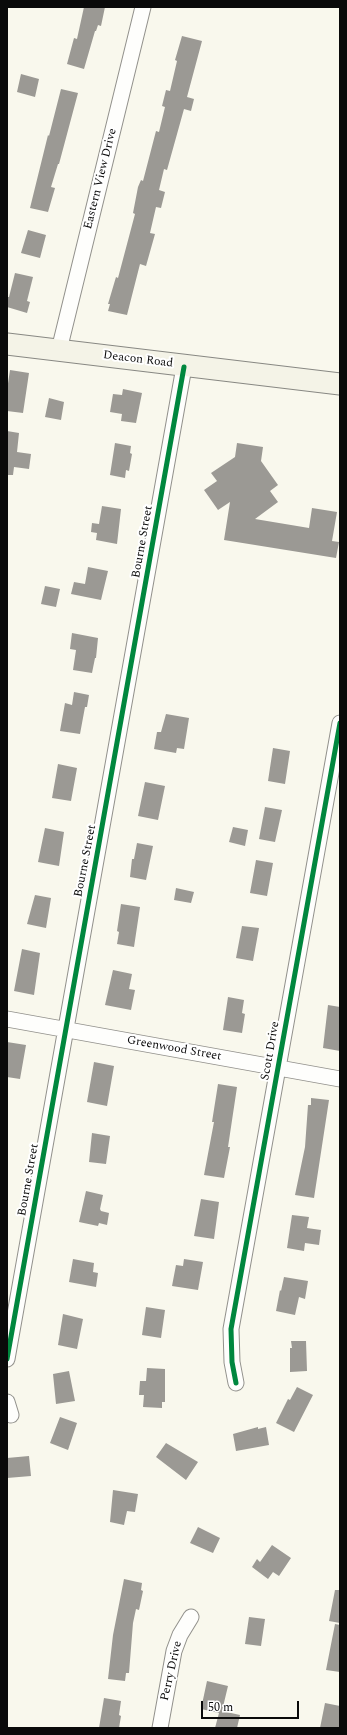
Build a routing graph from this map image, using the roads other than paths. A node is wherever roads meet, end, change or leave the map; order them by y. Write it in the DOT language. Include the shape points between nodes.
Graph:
graph roads {
  1 [pos="143,7"];
  2 [pos="7,344"];
  3 [pos="59,350"];
  4 [pos="184,367"];
  5 [pos="340,384"];
  6 [pos="340,723"];
  7 [pos="7,1019"];
  8 [pos="65,1030"];
  9 [pos="278,1068"];
  10 [pos="340,1079"];
  11 [pos="7,1359"];
  12 [pos="236,1383"];
  13 [pos="191,1617"];
  14 [pos="160,1728"];
  1 -- 3 [label="street, Eastern View Drive"];
  2 -- 3 [label="main road, Deacon Road"];
  3 -- 4 [label="main road, Deacon Road"];
  4 -- 5 [label="main road, Deacon Road"];
  4 -- 8 [label="street, Bourne Street"];
  6 -- 9 [label="street, Scott Drive"];
  7 -- 8 [label="street, Greenwood Street"];
  8 -- 9 [label="street, Greenwood Street"];
  8 -- 11 [label="street, Bourne Street"];
  9 -- 10 [label="street, Greenwood Street"];
  9 -- 12 [label="street, Scott Drive" via="231,1329 232,1362"];
  13 -- 14 [label="street, Perry Drive" via="180,1634 174,1651"];
}
